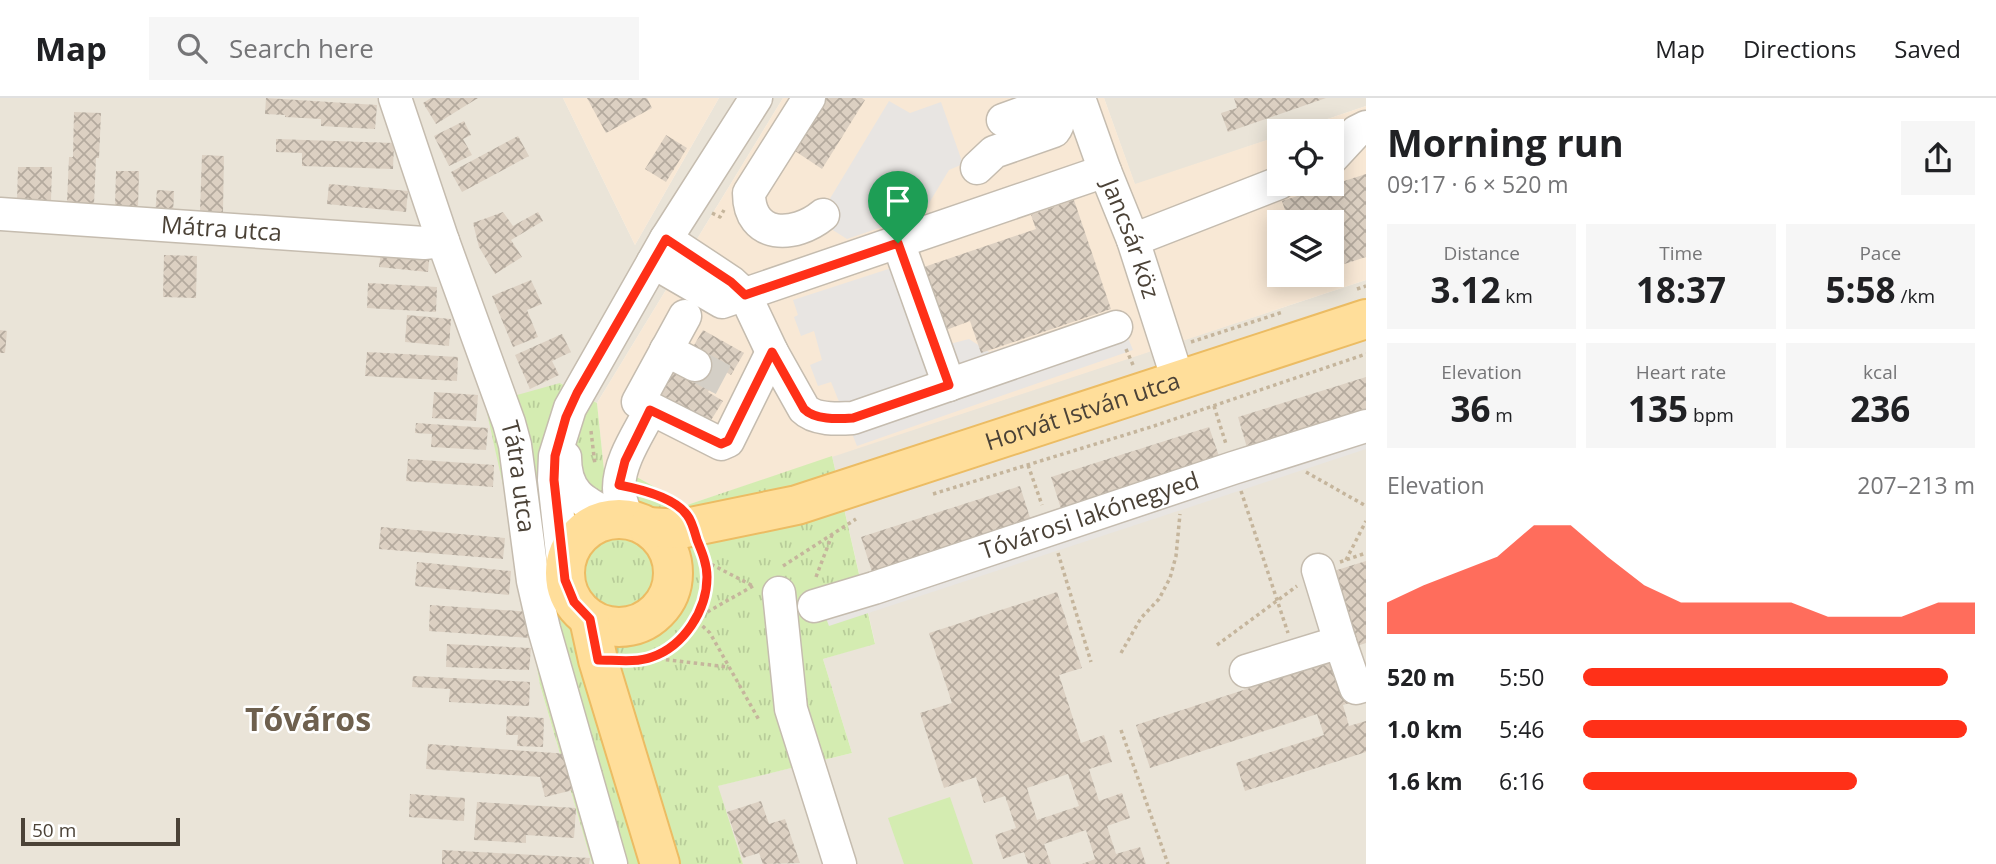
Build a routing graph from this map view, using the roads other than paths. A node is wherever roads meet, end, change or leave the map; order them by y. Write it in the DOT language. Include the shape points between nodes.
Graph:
graph roads {
  1 [pos="395,98"];
  2 [pos="756,98"];
  3 [pos="809,98"];
  4 [pos="1027,108"];
  5 [pos="1366,127"];
  6 [pos="1344,145"];
  7 [pos="977,168"];
  8 [pos="1105,171"];
  9 [pos="1267,188"];
  10 [pos="0,214"];
  11 [pos="823,215"];
  12 [pos="1133,240"];
  13 [pos="443,241"];
  14 [pos="898,243"];
  15 [pos="659,251"];
  16 [pos="745,295"];
  17 [pos="1360,305"];
  18 [pos="685,316"];
  19 [pos="1116,327"];
  20 [pos="666,350"];
  21 [pos="772,352"];
  22 [pos="695,365"];
  23 [pos="1173,365"];
  24 [pos="949,385"];
  25 [pos="650,410"];
  26 [pos="1366,426"];
  27 [pos="561,432"];
  28 [pos="797,505"];
  29 [pos="631,522"];
  30 [pos="1332,565"];
  31 [pos="565,580"];
  32 [pos="670,588"];
  33 [pos="779,593"];
  34 [pos="818,605"];
  35 [pos="590,619"];
  36 [pos="1340,642"];
  37 [pos="629,650"];
  38 [pos="1245,671"];
  39 [pos="1366,685"];
  40 [pos="611,864"];
  41 [pos="660,864"];
  42 [pos="840,864"];
  1 -- 13 [label="street, Tátra utca"];
  2 -- 15 [label="street"];
  3 -- 11 [label="street" via="749,193 749,205 763,225 776,231 789,232"];
  4 -- 7 [label="street"];
  4 -- 8 [label="street, Jancsár köz"];
  5 -- 6 [label="street"];
  8 -- 12 [label="street, Jancsár köz"];
  8 -- 14 [label="street"];
  9 -- 12 [label="street"];
  10 -- 13 [label="street, Mátra utca"];
  12 -- 23 [label="street, Jancsár köz"];
  13 -- 40 [label="street, Tátra utca" via="515,445 533,581"];
  14 -- 16 [label="street"];
  14 -- 24 [label="street"];
  15 -- 16 [label="street" via="731,282"];
  15 -- 27 [label="street" via="577,393"];
  16 -- 21 [label="street"];
  17 -- 23 [label="main road, Horvát István utca"];
  18 -- 20 [label="street"];
  19 -- 24 [label="street"];
  20 -- 22 [label="street"];
  20 -- 25 [label="street" via="638,402"];
  21 -- 24 [label="street" via="810,415 853,418"];
  21 -- 25 [label="street" via="740,389 728,441 721,444"];
  23 -- 28 [label="main road, Horvát István utca"];
  25 -- 29 [label="street" via="625,461 619,485"];
  26 -- 34 [label="street, Tóvárosi lakónegyed" via="1233,468 1055,542"];
  27 -- 29 [label="street" via="565,472 572,490 590,505"];
  27 -- 31 [label="street" via="554,480"];
  28 -- 29 [label="main road, Horvát István utca" via="681,529"];
  28 -- 32 [label="main road, Horvát István utca" via="689,561"];
  29 -- 31 [label="main road" via="594,525 576,540"];
  29 -- 32 [label="main road" via="662,540 672,571"];
  30 -- 36 [label="street"];
  31 -- 35 [label="main road" via="574,602"];
  32 -- 37 [label="main road, Horvát István utca"];
  33 -- 42 [label="street" via="791,709"];
  35 -- 37 [label="main road"];
  35 -- 37 [label="main road" via="623,627"];
  36 -- 38 [label="street"];
  36 -- 39 [label="street" via="1356,688"];
  37 -- 41 [label="main road" via="630,768"];
}
